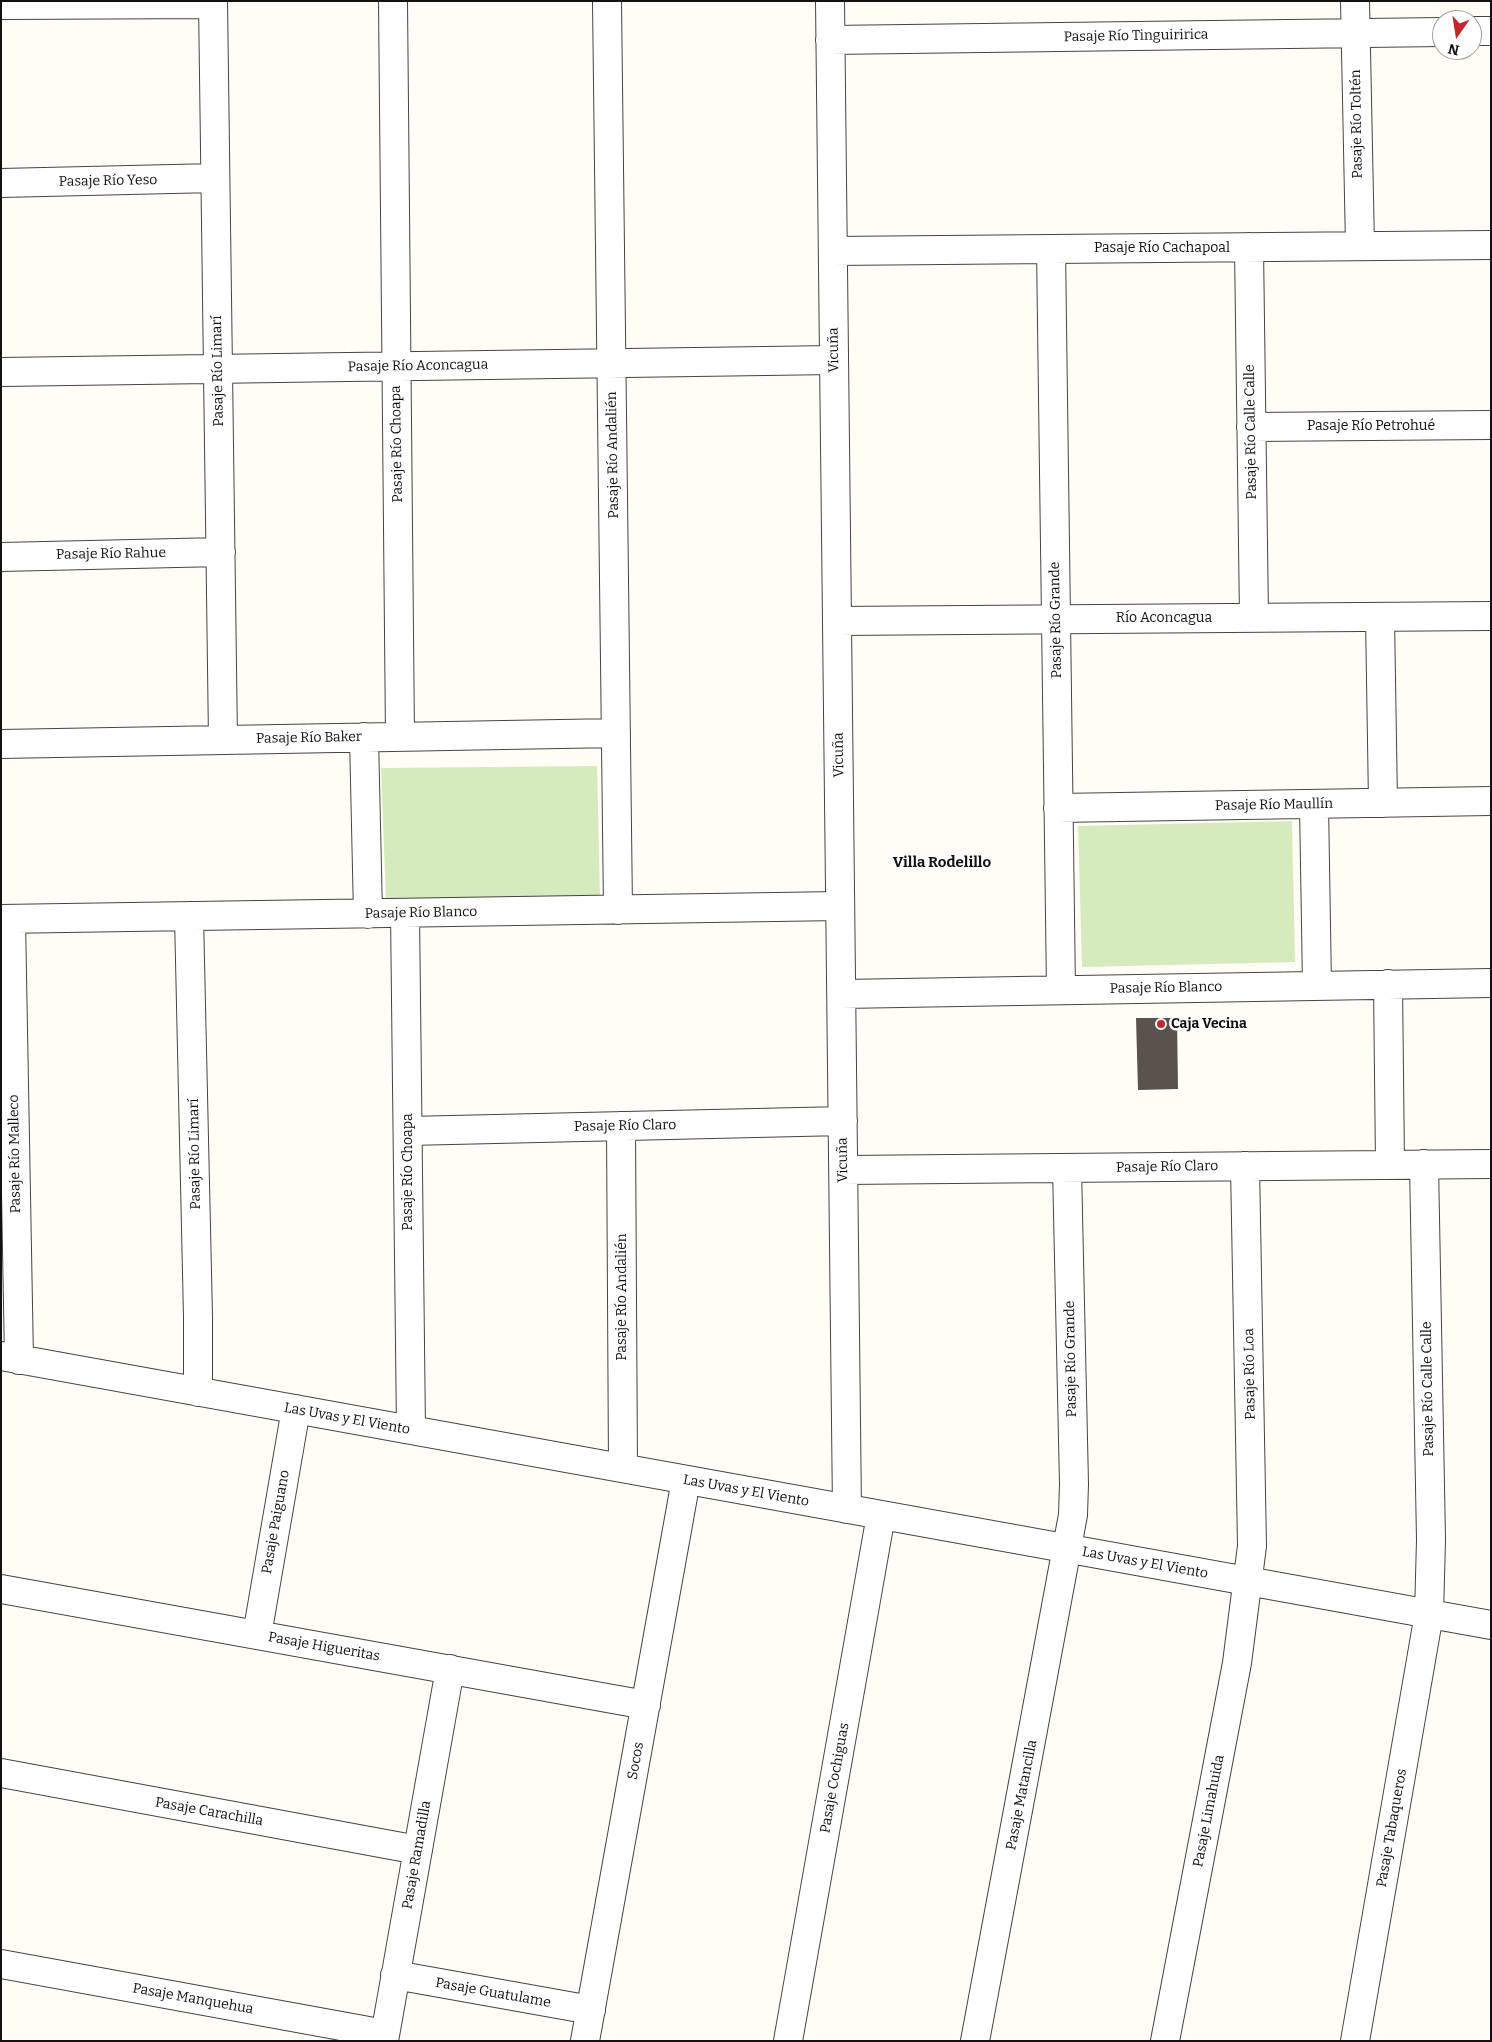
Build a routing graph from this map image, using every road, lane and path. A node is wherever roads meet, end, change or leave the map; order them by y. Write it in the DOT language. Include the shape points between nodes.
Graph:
graph roads {
  1 [pos="393,1"];
  2 [pos="607,1"];
  3 [pos="830,1"];
  4 [pos="1355,1"];
  5 [pos="213,2"];
  6 [pos="1,5"];
  7 [pos="1432,32"];
  8 [pos="1355,33"];
  9 [pos="830,40"];
  10 [pos="215,178"];
  11 [pos="1,184"];
  12 [pos="1491,245"];
  13 [pos="1360,246"];
  14 [pos="1249,247"];
  15 [pos="1051,249"];
  16 [pos="833,252"];
  17 [pos="834,360"];
  18 [pos="612,363"];
  19 [pos="397,366"];
  20 [pos="218,369"];
  21 [pos="1,372"];
  22 [pos="1491,425"];
  23 [pos="1251,427"];
  24 [pos="221,552"];
  25 [pos="1,557"];
  26 [pos="1491,616"];
  27 [pos="1380,617"];
  28 [pos="1254,618"];
  29 [pos="1056,619"];
  30 [pos="837,621"];
  31 [pos="616,733"];
  32 [pos="364,737"];
  33 [pos="400,737"];
  34 [pos="223,740"];
  35 [pos="1,744"];
  36 [pos="1491,801"];
  37 [pos="1383,803"];
  38 [pos="1314,804"];
  39 [pos="1058,808"];
  40 [pos="840,906"];
  41 [pos="618,910"];
  42 [pos="405,913"];
  43 [pos="368,914"];
  44 [pos="189,916"];
  45 [pos="6,919"];
  46 [pos="1491,983"];
  47 [pos="1388,984"];
  48 [pos="1317,986"];
  49 [pos="1061,990"];
  50 [pos="842,994"];
  51 [pos="843,1120"];
  52 [pos="621,1126"];
  53 [pos="408,1131"];
  54 [pos="1390,1164"];
  55 [pos="1424,1164"];
  56 [pos="1491,1164"];
  57 [pos="1245,1166"];
  58 [pos="1067,1168"];
  59 [pos="844,1170"];
  60 [pos="10,1358"];
  61 [pos="198,1392"];
  62 [pos="296,1409"];
  63 [pos="411,1430"];
  64 [pos="623,1468"];
  65 [pos="686,1480"];
  66 [pos="847,1509"];
  67 [pos="881,1515"];
  68 [pos="1066,1549"];
  69 [pos="1249,1582"];
  70 [pos="1,1589"];
  71 [pos="1429,1614"];
  72 [pos="1491,1625"];
  73 [pos="257,1635"];
  74 [pos="450,1669"];
  75 [pos="646,1705"];
  76 [pos="1,1773"];
  77 [pos="418,1850"];
  78 [pos="1,1964"];
  79 [pos="395,1975"];
  80 [pos="591,2010"];
  81 [pos="384,2037"];
  82 [pos="585,2041"];
  83 [pos="788,2041"];
  84 [pos="975,2041"];
  85 [pos="1165,2041"];
  86 [pos="1355,2041"];
  1 -- 19 [label="street, Pasaje Río Choapa"];
  2 -- 18 [label="street, Pasaje Río Andalién"];
  3 -- 9 [label="street, Vicuña"];
  4 -- 8 [label="street, Pasaje Río Toltén"];
  5 -- 6 [label="street"];
  5 -- 10 [label="street, Pasaje Río Limarí"];
  7 -- 8 [label="street, Pasaje Río Tinguiririca"];
  8 -- 9 [label="street, Pasaje Río Tinguiririca"];
  8 -- 13 [label="street, Pasaje Río Toltén"];
  9 -- 16 [label="street, Vicuña"];
  10 -- 11 [label="street, Pasaje Río Yeso"];
  10 -- 20 [label="street, Pasaje Río Limarí"];
  12 -- 13 [label="street, Pasaje Río Cachapoal"];
  13 -- 14 [label="street, Pasaje Río Cachapoal"];
  14 -- 15 [label="street, Pasaje Río Cachapoal"];
  14 -- 23 [label="street, Pasaje Río Calle Calle"];
  15 -- 16 [label="street, Pasaje Río Cachapoal"];
  15 -- 29 [label="street, Pasaje Río Grande"];
  16 -- 17 [label="street, Vicuña"];
  17 -- 18 [label="street, Pasaje Río Aconcagua"];
  17 -- 30 [label="street, Vicuña"];
  18 -- 19 [label="street, Pasaje Río Aconcagua"];
  18 -- 31 [label="street, Pasaje Río Andalién"];
  19 -- 20 [label="street, Pasaje Río Aconcagua"];
  19 -- 33 [label="street, Pasaje Río Choapa"];
  20 -- 21 [label="street, Pasaje Río Aconcagua"];
  20 -- 24 [label="street, Pasaje Río Limarí"];
  22 -- 23 [label="street, Pasaje Río Petrohué"];
  23 -- 28 [label="street, Pasaje Río Calle Calle"];
  24 -- 25 [label="street, Pasaje Río Rahue"];
  24 -- 34 [label="street, Pasaje Río Limarí"];
  26 -- 27 [label="street, Río Aconcagua"];
  27 -- 28 [label="street, Río Aconcagua"];
  27 -- 37 [label="street"];
  28 -- 29 [label="street, Río Aconcagua"];
  29 -- 30 [label="street, Río Aconcagua"];
  29 -- 39 [label="street, Pasaje Río Grande"];
  30 -- 40 [label="street, Vicuña"];
  31 -- 33 [label="street, Pasaje Río Baker"];
  31 -- 41 [label="street, Pasaje Río Andalién"];
  32 -- 33 [label="street, Pasaje Río Baker"];
  32 -- 34 [label="street, Pasaje Río Baker"];
  32 -- 43 [label="street"];
  34 -- 35 [label="street, Pasaje Río Baker"];
  36 -- 37 [label="street, Pasaje Río Maullín"];
  37 -- 38 [label="street, Pasaje Río Maullín"];
  38 -- 39 [label="street, Pasaje Río Maullín"];
  38 -- 48 [label="street"];
  39 -- 49 [label="street, Pasaje Río Grande"];
  40 -- 41 [label="street, Pasaje Río Blanco"];
  40 -- 50 [label="street, Vicuña"];
  41 -- 42 [label="street, Pasaje Río Blanco"];
  42 -- 43 [label="street, Pasaje Río Blanco"];
  42 -- 53 [label="street, Pasaje Río Choapa"];
  43 -- 44 [label="street, Pasaje Río Blanco"];
  44 -- 45 [label="street, Pasaje Río Blanco"];
  44 -- 61 [label="street, Pasaje Río Limarí"];
  45 -- 60 [label="street, Pasaje Río Malleco"];
  46 -- 47 [label="street, Pasaje Río Blanco"];
  47 -- 48 [label="street, Pasaje Río Blanco"];
  47 -- 54 [label="street"];
  48 -- 49 [label="street, Pasaje Río Blanco"];
  49 -- 50 [label="street, Pasaje Río Blanco"];
  50 -- 51 [label="street, Vicuña"];
  51 -- 52 [label="street, Pasaje Río Claro"];
  51 -- 59 [label="street, Vicuña"];
  52 -- 53 [label="street, Pasaje Río Claro"];
  52 -- 64 [label="street, Pasaje Río Andalién"];
  53 -- 63 [label="street, Pasaje Río Choapa"];
  54 -- 55 [label="street, Pasaje Río Claro"];
  54 -- 57 [label="street, Pasaje Río Claro"];
  55 -- 56 [label="street, Pasaje Río Claro"];
  55 -- 71 [label="street, Pasaje Río Calle Calle"];
  57 -- 58 [label="street, Pasaje Río Claro"];
  57 -- 69 [label="street, Pasaje Río Loa" via="1253,1518"];
  58 -- 59 [label="street, Pasaje Río Claro"];
  58 -- 68 [label="street, Pasaje Río Grande" via="1074,1484"];
  59 -- 66 [label="street, Vicuña"];
  60 -- 61 [label="street, Las Uvas y El Viento"];
  61 -- 62 [label="street, Las Uvas y El Viento"];
  62 -- 63 [label="street, Las Uvas y El Viento"];
  62 -- 73 [label="street, Pasaje Paiguano"];
  63 -- 64 [label="street, Las Uvas y El Viento"];
  64 -- 65 [label="street, Las Uvas y El Viento"];
  65 -- 66 [label="street, Las Uvas y El Viento"];
  65 -- 75 [label="street, Socos"];
  66 -- 67 [label="street, Las Uvas y El Viento"];
  67 -- 68 [label="street, Las Uvas y El Viento"];
  67 -- 83 [label="street, Pasaje Cochiguas"];
  68 -- 69 [label="street, Las Uvas y El Viento"];
  68 -- 84 [label="street, Pasaje Matancilla"];
  69 -- 71 [label="street, Las Uvas y El Viento"];
  69 -- 85 [label="street, Pasaje Limahuida" via="1237,1663"];
  70 -- 73 [label="street, Pasaje Higueritas"];
  71 -- 72 [label="street, Las Uvas y El Viento"];
  71 -- 86 [label="street, Pasaje Tabaqueros"];
  73 -- 74 [label="street, Pasaje Higueritas"];
  74 -- 75 [label="street, Pasaje Higueritas"];
  74 -- 77 [label="street, Pasaje Ramadilla"];
  75 -- 80 [label="street, Socos"];
  76 -- 77 [label="street, Pasaje Carachilla"];
  77 -- 79 [label="street, Pasaje Ramadilla"];
  78 -- 81 [label="street, Pasaje Manquehua"];
  79 -- 80 [label="street, Pasaje Guatulame"];
  79 -- 81 [label="street, Pasaje Ramadilla"];
  80 -- 82 [label="street, Socos"];
}
